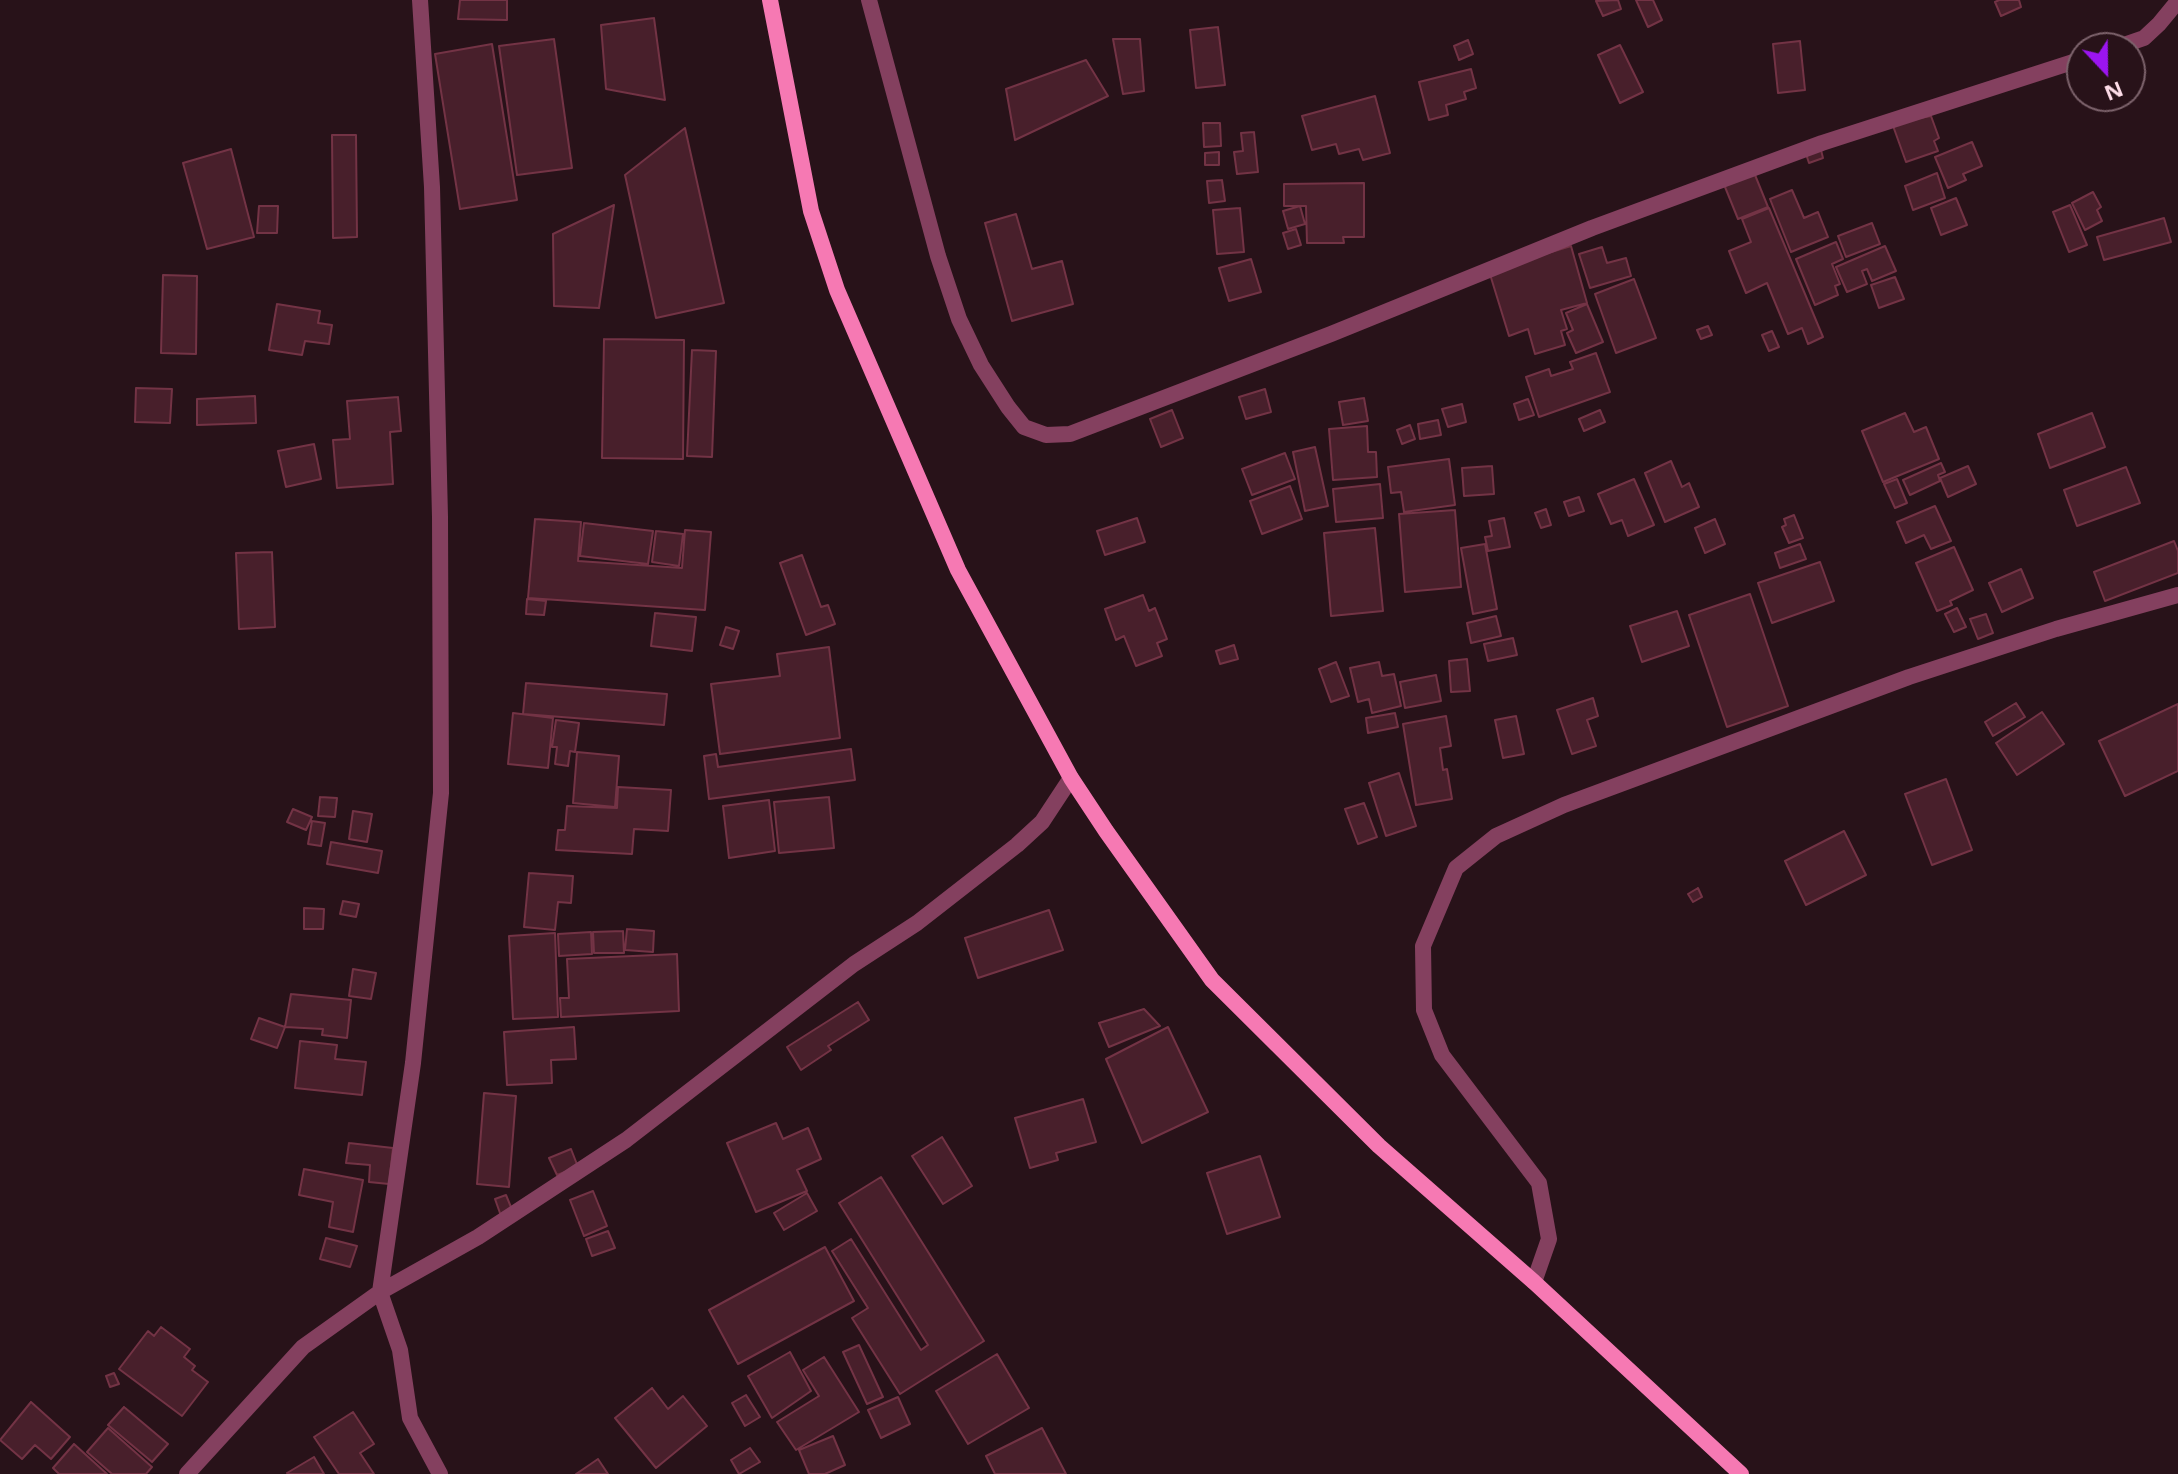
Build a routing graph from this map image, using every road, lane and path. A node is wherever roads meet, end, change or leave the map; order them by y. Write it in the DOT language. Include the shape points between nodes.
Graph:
graph roads {
  1 [pos="420,0"];
  2 [pos="770,0"];
  3 [pos="869,0"];
  4 [pos="2178,1"];
  5 [pos="2146,36"];
  6 [pos="2066,64"];
  7 [pos="2178,595"];
  8 [pos="1071,778"];
  9 [pos="1534,1282"];
  10 [pos="380,1292"];
  11 [pos="187,1474"];
  12 [pos="440,1474"];
  13 [pos="1741,1474"];
  1 -- 10 [label="street" via="432,187 441,793 413,1063"];
  2 -- 8 [label="main road" via="811,211 837,290 958,570"];
  3 -- 6 [label="street" via="959,319 1008,407 1024,427 1046,435 1070,434 1822,143"];
  4 -- 5 [label="street"];
  7 -- 9 [label="street" via="1909,677 1564,805 1496,836 1456,868 1423,946 1424,1010 1442,1055 1539,1183 1549,1239"];
  8 -- 9 [label="main road" via="1212,980 1379,1146"];
  8 -- 10 [label="street" via="1042,822 1017,845 638,1131 478,1237"];
  9 -- 13 [label="main road"];
  10 -- 11 [label="street" via="303,1347"];
  10 -- 12 [label="street" via="400,1350 410,1418"];
}
